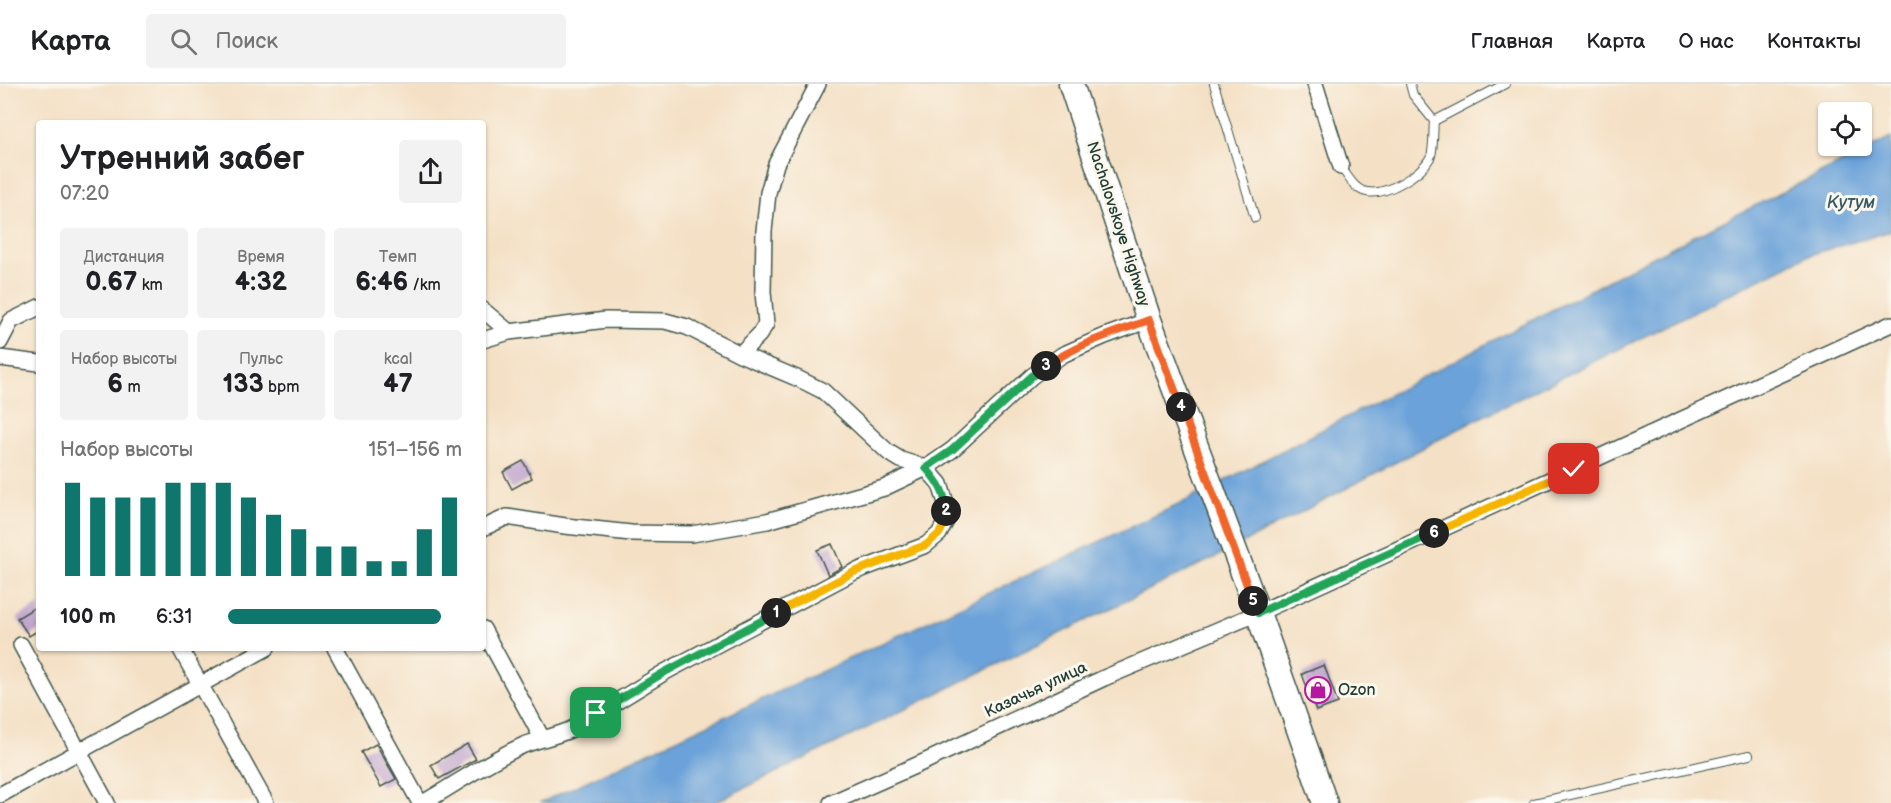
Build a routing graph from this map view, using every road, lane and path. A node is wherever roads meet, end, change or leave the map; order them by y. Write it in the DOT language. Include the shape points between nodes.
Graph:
graph roads {
  1 [pos="818,84"];
  2 [pos="1071,84"];
  3 [pos="1214,84"];
  4 [pos="1315,84"];
  5 [pos="1410,84"];
  6 [pos="1505,84"];
  7 [pos="1434,121"];
  8 [pos="1341,167"];
  9 [pos="1255,218"];
  10 [pos="36,308"];
  11 [pos="486,313"];
  12 [pos="1149,320"];
  13 [pos="1891,324"];
  14 [pos="509,332"];
  15 [pos="486,339"];
  16 [pos="0,342"];
  17 [pos="740,354"];
  18 [pos="0,358"];
  19 [pos="36,363"];
  20 [pos="926,468"];
  21 [pos="486,527"];
  22 [pos="1258,613"];
  23 [pos="486,634"];
  24 [pos="21,645"];
  25 [pos="182,651"];
  26 [pos="262,651"];
  27 [pos="337,651"];
  28 [pos="200,685"];
  29 [pos="543,738"];
  30 [pos="79,752"];
  31 [pos="1749,755"];
  32 [pos="0,795"];
  33 [pos="107,803"];
  34 [pos="266,803"];
  35 [pos="422,803"];
  36 [pos="831,803"];
  37 [pos="1325,803"];
  38 [pos="1534,803"];
  1 -- 17 [label="street" via="776,164 764,231 766,324"];
  2 -- 12 [label="main road, Nachalovskoye Highway"];
  3 -- 9 [label="lane"];
  4 -- 8 [label="street"];
  5 -- 7 [label="lane" via="1413,95"];
  6 -- 7 [label="lane"];
  7 -- 8 [label="lane" via="1431,157 1414,175 1390,190 1367,192 1352,184"];
  10 -- 16 [label="street" via="11,321"];
  11 -- 14 [label="street"];
  12 -- 20 [label="street" via="1062,355 1032,376 952,450"];
  12 -- 22 [label="main road, Nachalovskoye Highway"];
  13 -- 22 [label="street, Казачья улица"];
  14 -- 15 [label="street"];
  14 -- 17 [label="street" via="606,320 665,321 687,327"];
  17 -- 20 [label="street" via="823,391 888,452"];
  18 -- 19 [label="street"];
  20 -- 21 [label="street" via="885,488 767,521 692,534 631,533 507,517"];
  20 -- 29 [label="street" via="940,484 946,521 926,545 854,572 665,672 573,729"];
  22 -- 36 [label="street, Казачья улица" via="1104,678"];
  22 -- 37 [label="main road, Nachalovskoye Highway"];
  23 -- 29 [label="street"];
  24 -- 30 [label="street"];
  25 -- 28 [label="street"];
  26 -- 28 [label="street"];
  27 -- 35 [label="street"];
  28 -- 30 [label="street"];
  28 -- 34 [label="street"];
  29 -- 35 [label="street"];
  30 -- 32 [label="street"];
  30 -- 33 [label="street"];
  31 -- 38 [label="lane"];
}
